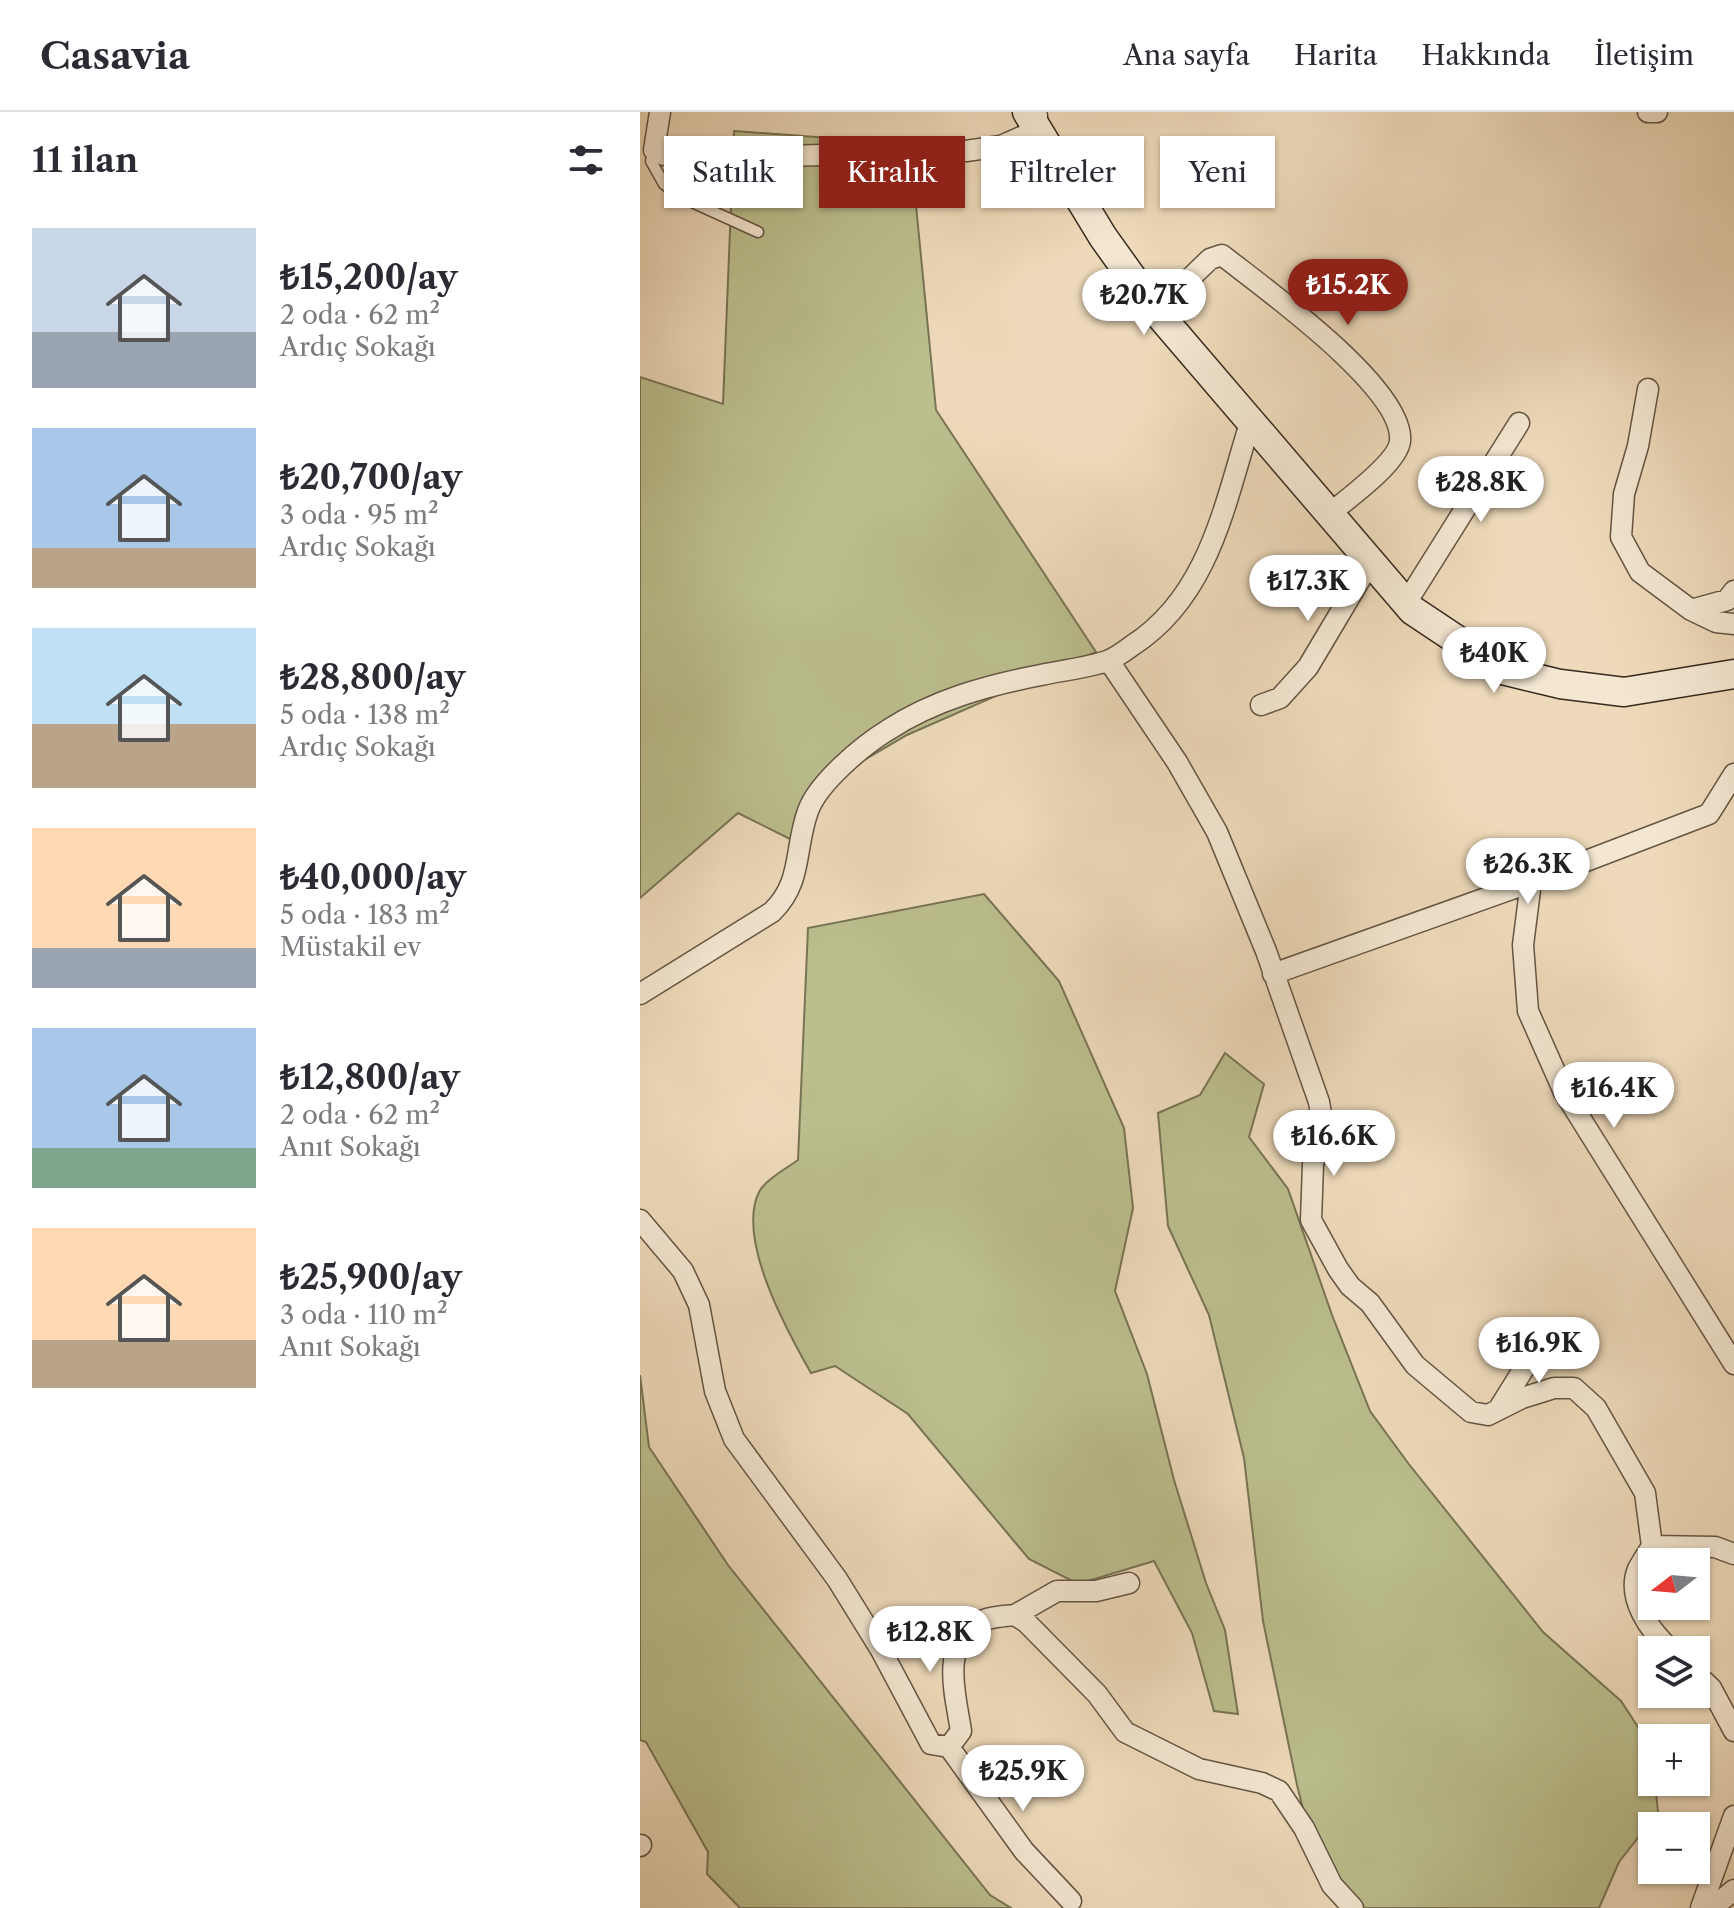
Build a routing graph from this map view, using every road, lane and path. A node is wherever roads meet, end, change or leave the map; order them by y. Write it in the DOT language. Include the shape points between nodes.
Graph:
graph roads {
  1 [pos="660,112"];
  2 [pos="1648,112"];
  3 [pos="1657,112"];
  4 [pos="1034,118"];
  5 [pos="654,150"];
  6 [pos="758,232"];
  7 [pos="1156,311"];
  8 [pos="1648,389"];
  9 [pos="1251,420"];
  10 [pos="1519,423"];
  11 [pos="1329,514"];
  12 [pos="1371,561"];
  13 [pos="1734,591"];
  14 [pos="1406,603"];
  15 [pos="1691,610"];
  16 [pos="1734,624"];
  17 [pos="1109,661"];
  18 [pos="1734,674"];
  19 [pos="1261,705"];
  20 [pos="1734,774"];
  21 [pos="1531,882"];
  22 [pos="1273,974"];
  23 [pos="640,994"];
  24 [pos="640,1220"];
  25 [pos="1543,1338"];
  26 [pos="1734,1364"];
  27 [pos="1498,1410"];
  28 [pos="1652,1546"];
  29 [pos="1734,1554"];
  30 [pos="1129,1583"];
  31 [pos="1015,1615"];
  32 [pos="1656,1636"];
  33 [pos="1710,1687"];
  34 [pos="1734,1731"];
  35 [pos="949,1747"];
  36 [pos="1734,1816"];
  37 [pos="1734,1890"];
  38 [pos="1071,1901"];
  39 [pos="1353,1908"];
  40 [pos="1701,1908"];
  41 [pos="1712,1908"];
  1 -- 5 [label="street"];
  2 -- 3 [label="street"];
  4 -- 5 [label="street" via="1001,146 966,151 786,156 664,155"];
  4 -- 7 [label="street" via="1103,237"];
  5 -- 6 [label="lane" via="651,161 664,184"];
  7 -- 9 [label="street"];
  7 -- 11 [label="street" via="1210,259 1222,255 1343,351 1395,420 1400,440 1394,458"];
  8 -- 15 [label="street" via="1624,494 1621,537 1640,572"];
  9 -- 11 [label="street"];
  9 -- 17 [label="street" via="1195,583 1145,638"];
  10 -- 14 [label="street"];
  11 -- 12 [label="street"];
  12 -- 14 [label="street"];
  12 -- 19 [label="street" via="1308,667 1280,698"];
  13 -- 15 [label="street" via="1727,600"];
  14 -- 18 [label="street" via="1502,670 1560,684 1624,692"];
  15 -- 16 [label="street"];
  17 -- 22 [label="street" via="1217,832"];
  17 -- 23 [label="street" via="998,683 938,704 888,730 816,796 807,812 786,898 772,912"];
  20 -- 21 [label="street" via="1709,814"];
  21 -- 22 [label="street"];
  21 -- 26 [label="street" via="1523,945 1528,1011 1564,1092"];
  22 -- 27 [label="street" via="1310,1073 1323,1126 1313,1164 1311,1220 1350,1286 1370,1303 1415,1365 1471,1412 1488,1415"];
  24 -- 35 [label="street" via="683,1271 699,1305 715,1391 734,1439 837,1579 931,1744"];
  25 -- 27 [label="street"];
  27 -- 28 [label="street" via="1554,1388 1574,1388 1596,1408 1645,1493"];
  28 -- 29 [label="street" via="1715,1547"];
  28 -- 32 [label="street" via="1637,1571 1638,1603"];
  30 -- 31 [label="street" via="1096,1591 1057,1591"];
  31 -- 35 [label="street" via="976,1623 961,1642 951,1668 961,1731"];
  31 -- 39 [label="street" via="1097,1694 1125,1732 1199,1769 1279,1791 1332,1885"];
  33 -- 34 [label="street"];
  35 -- 38 [label="street" via="1024,1851"];
  36 -- 40 [label="street"];
  37 -- 41 [label="street"];
}
